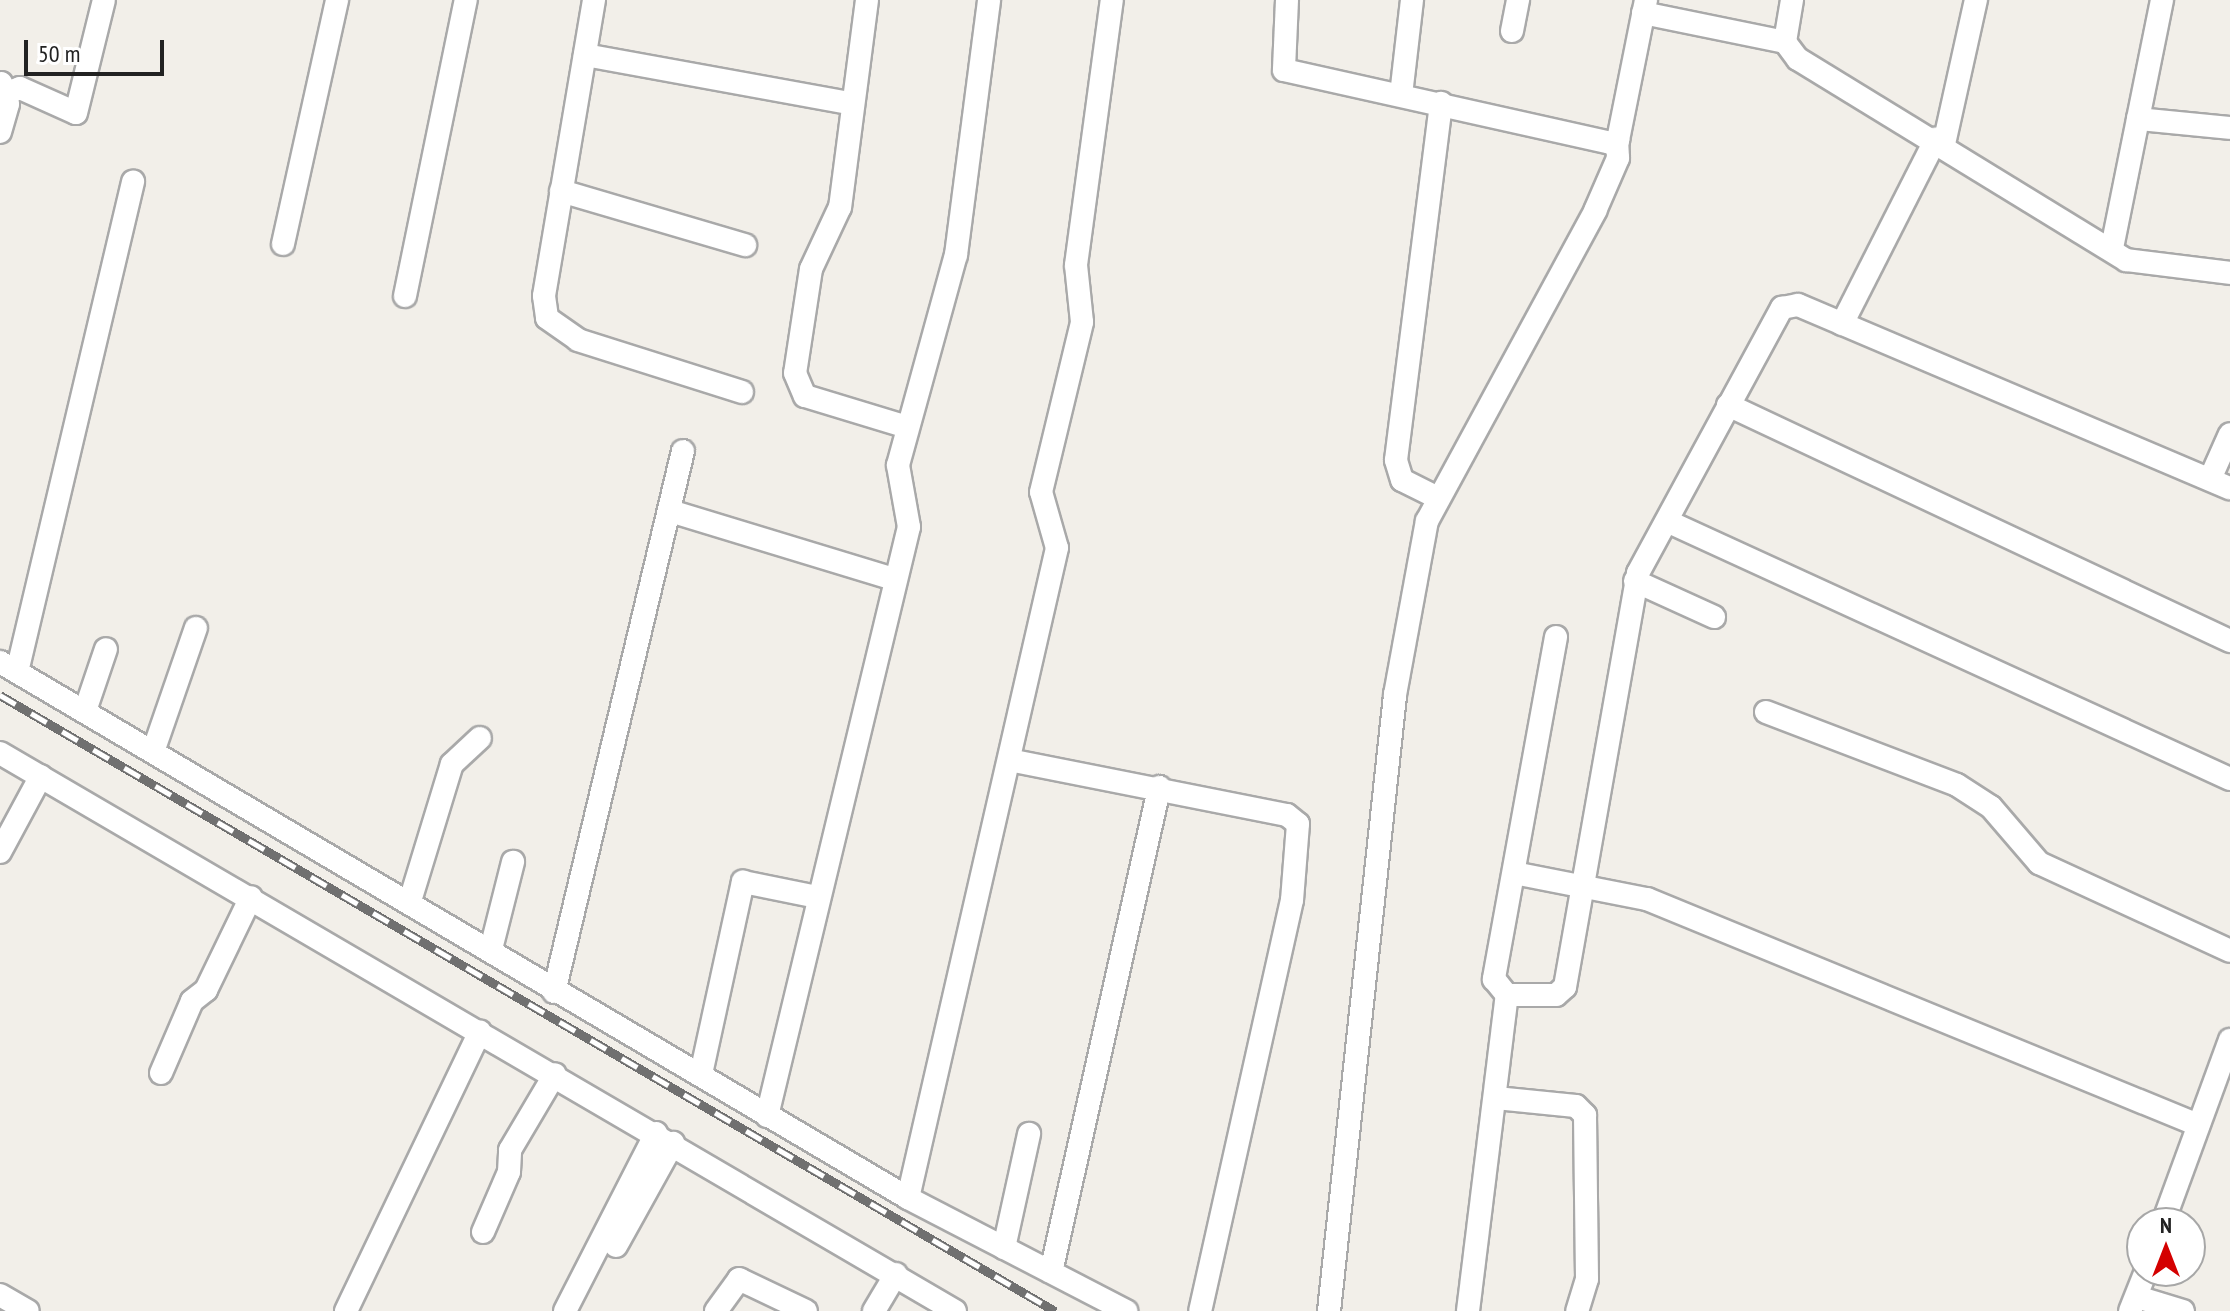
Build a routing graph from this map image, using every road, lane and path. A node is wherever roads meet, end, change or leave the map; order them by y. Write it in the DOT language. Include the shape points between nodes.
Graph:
graph roads {
  1 [pos="104,0"];
  2 [pos="337,0"];
  3 [pos="466,0"];
  4 [pos="594,0"];
  5 [pos="867,0"];
  6 [pos="989,0"];
  7 [pos="1112,0"];
  8 [pos="1287,0"];
  9 [pos="1412,0"];
  10 [pos="1518,0"];
  11 [pos="1792,0"];
  12 [pos="1976,0"];
  13 [pos="2162,0"];
  14 [pos="1644,6"];
  15 [pos="1512,31"];
  16 [pos="1785,42"];
  17 [pos="585,55"];
  18 [pos="3,87"];
  19 [pos="1401,95"];
  20 [pos="850,103"];
  21 [pos="1441,103"];
  22 [pos="2138,119"];
  23 [pos="2230,128"];
  24 [pos="0,132"];
  25 [pos="1617,141"];
  26 [pos="1940,142"];
  27 [pos="133,182"];
  28 [pos="561,191"];
  29 [pos="283,244"];
  30 [pos="745,245"];
  31 [pos="2112,248"];
  32 [pos="2230,273"];
  33 [pos="405,296"];
  34 [pos="1842,324"];
  35 [pos="742,392"];
  36 [pos="1728,405"];
  37 [pos="907,427"];
  38 [pos="2230,434"];
  39 [pos="683,451"];
  40 [pos="2220,484"];
  41 [pos="1438,498"];
  42 [pos="670,511"];
  43 [pos="1669,522"];
  44 [pos="894,579"];
  45 [pos="1635,581"];
  46 [pos="1714,617"];
  47 [pos="196,628"];
  48 [pos="1556,637"];
  49 [pos="2230,641"];
  50 [pos="106,649"];
  51 [pos="8,667"];
  52 [pos="86,708"];
  53 [pos="1766,712"];
  54 [pos="480,738"];
  55 [pos="154,749"];
  56 [pos="0,753"];
  57 [pos="1009,760"];
  58 [pos="41,776"];
  59 [pos="2230,779"];
  60 [pos="1159,787"];
  61 [pos="0,852"];
  62 [pos="513,862"];
  63 [pos="1514,873"];
  64 [pos="1579,881"];
  65 [pos="251,897"];
  66 [pos="817,897"];
  67 [pos="410,901"];
  68 [pos="491,949"];
  69 [pos="2230,951"];
  70 [pos="554,992"];
  71 [pos="1507,995"];
  72 [pos="480,1031"];
  73 [pos="2230,1040"];
  74 [pos="161,1073"];
  75 [pos="555,1074"];
  76 [pos="701,1074"];
  77 [pos="1496,1098"];
  78 [pos="767,1116"];
  79 [pos="2198,1125"];
  80 [pos="1029,1134"];
  81 [pos="664,1138"];
  82 [pos="908,1198"];
  83 [pos="2169,1207"];
  84 [pos="483,1232"];
  85 [pos="616,1246"];
  86 [pos="1004,1248"];
  87 [pos="1051,1272"];
  88 [pos="896,1274"];
  89 [pos="0,1295"];
  90 [pos="2134,1304"];
  91 [pos="28,1311"];
  92 [pos="346,1311"];
  93 [pos="565,1311"];
  94 [pos="716,1311"];
  95 [pos="806,1311"];
  96 [pos="874,1311"];
  97 [pos="955,1311"];
  98 [pos="1126,1311"];
  99 [pos="1200,1311"];
  100 [pos="1329,1311"];
  101 [pos="1468,1311"];
  102 [pos="1577,1311"];
  103 [pos="2183,1311"];
  1 -- 18 [label="street" via="76,113 20,88"];
  2 -- 29 [label="street"];
  3 -- 33 [label="street"];
  4 -- 17 [label="street"];
  5 -- 20 [label="street"];
  6 -- 37 [label="street" via="956,255"];
  7 -- 57 [label="street" via="1076,265 1082,322 1041,492 1057,548"];
  8 -- 19 [label="street" via="1281,69"];
  9 -- 19 [label="street"];
  10 -- 15 [label="street"];
  11 -- 16 [label="street"];
  12 -- 26 [label="street"];
  13 -- 22 [label="street"];
  14 -- 16 [label="street"];
  14 -- 25 [label="street"];
  16 -- 26 [label="street" via="1798,59"];
  17 -- 20 [label="street"];
  17 -- 28 [label="street"];
  18 -- 24 [label="street"];
  19 -- 21 [label="street"];
  20 -- 37 [label="street" via="840,207 811,269 796,382 805,396"];
  21 -- 25 [label="street"];
  21 -- 41 [label="street" via="1396,460 1402,480"];
  22 -- 23 [label="street"];
  22 -- 31 [label="street"];
  25 -- 41 [label="street" via="1618,158 1595,211"];
  26 -- 31 [label="street"];
  26 -- 34 [label="street"];
  27 -- 51 [label="street"];
  28 -- 30 [label="street"];
  28 -- 35 [label="street" via="544,296 552,326"];
  31 -- 32 [label="street" via="2137,264"];
  34 -- 36 [label="street" via="1798,305 1782,308"];
  34 -- 40 [label="street"];
  36 -- 43 [label="street"];
  36 -- 49 [label="street"];
  37 -- 44 [label="street" via="898,480 909,527"];
  38 -- 40 [label="street"];
  39 -- 42 [label="street"];
  41 -- 100 [label="street" via="1395,695"];
  42 -- 44 [label="street"];
  42 -- 70 [label="street"];
  43 -- 45 [label="street"];
  43 -- 59 [label="street"];
  44 -- 66 [label="street"];
  45 -- 46 [label="street"];
  45 -- 64 [label="street"];
  47 -- 55 [label="street"];
  48 -- 63 [label="street"];
  50 -- 52 [label="street"];
  51 -- 52 [label="street"];
  52 -- 55 [label="street"];
  53 -- 69 [label="street" via="1957,785 1991,807 2039,863"];
  54 -- 67 [label="street" via="452,764"];
  55 -- 67 [label="street"];
  56 -- 58 [label="street"];
  57 -- 60 [label="street"];
  57 -- 82 [label="street"];
  58 -- 61 [label="street"];
  58 -- 65 [label="street"];
  60 -- 87 [label="street"];
  60 -- 99 [label="street" via="1287,815 1299,831 1292,900"];
  62 -- 68 [label="street"];
  63 -- 64 [label="street"];
  63 -- 71 [label="street" via="1494,979"];
  64 -- 71 [label="street" via="1563,993"];
  64 -- 79 [label="street" via="1647,899"];
  65 -- 72 [label="street"];
  65 -- 74 [label="street" via="206,990 192,1001"];
  66 -- 76 [label="street" via="743,882"];
  66 -- 78 [label="street"];
  67 -- 68 [label="street"];
  68 -- 70 [label="street"];
  70 -- 76 [label="street"];
  71 -- 77 [label="street"];
  72 -- 75 [label="street"];
  72 -- 92 [label="street"];
  73 -- 79 [label="street"];
  75 -- 81 [label="street"];
  75 -- 84 [label="street" via="510,1150 509,1172"];
  76 -- 78 [label="street"];
  77 -- 101 [label="street"];
  77 -- 102 [label="street" via="1576,1106 1585,1115 1587,1279"];
  78 -- 82 [label="street"];
  79 -- 83 [label="street"];
  80 -- 86 [label="street"];
  81 -- 85 [label="street"];
  81 -- 88 [label="street"];
  81 -- 93 [label="street"];
  82 -- 86 [label="street"];
  86 -- 87 [label="street"];
  87 -- 98 [label="street"];
  88 -- 96 [label="street"];
  88 -- 97 [label="street"];
  89 -- 91 [label="street"];
  90 -- 103 [label="street"];
  94 -- 95 [label="street" via="743,1279"];
}
